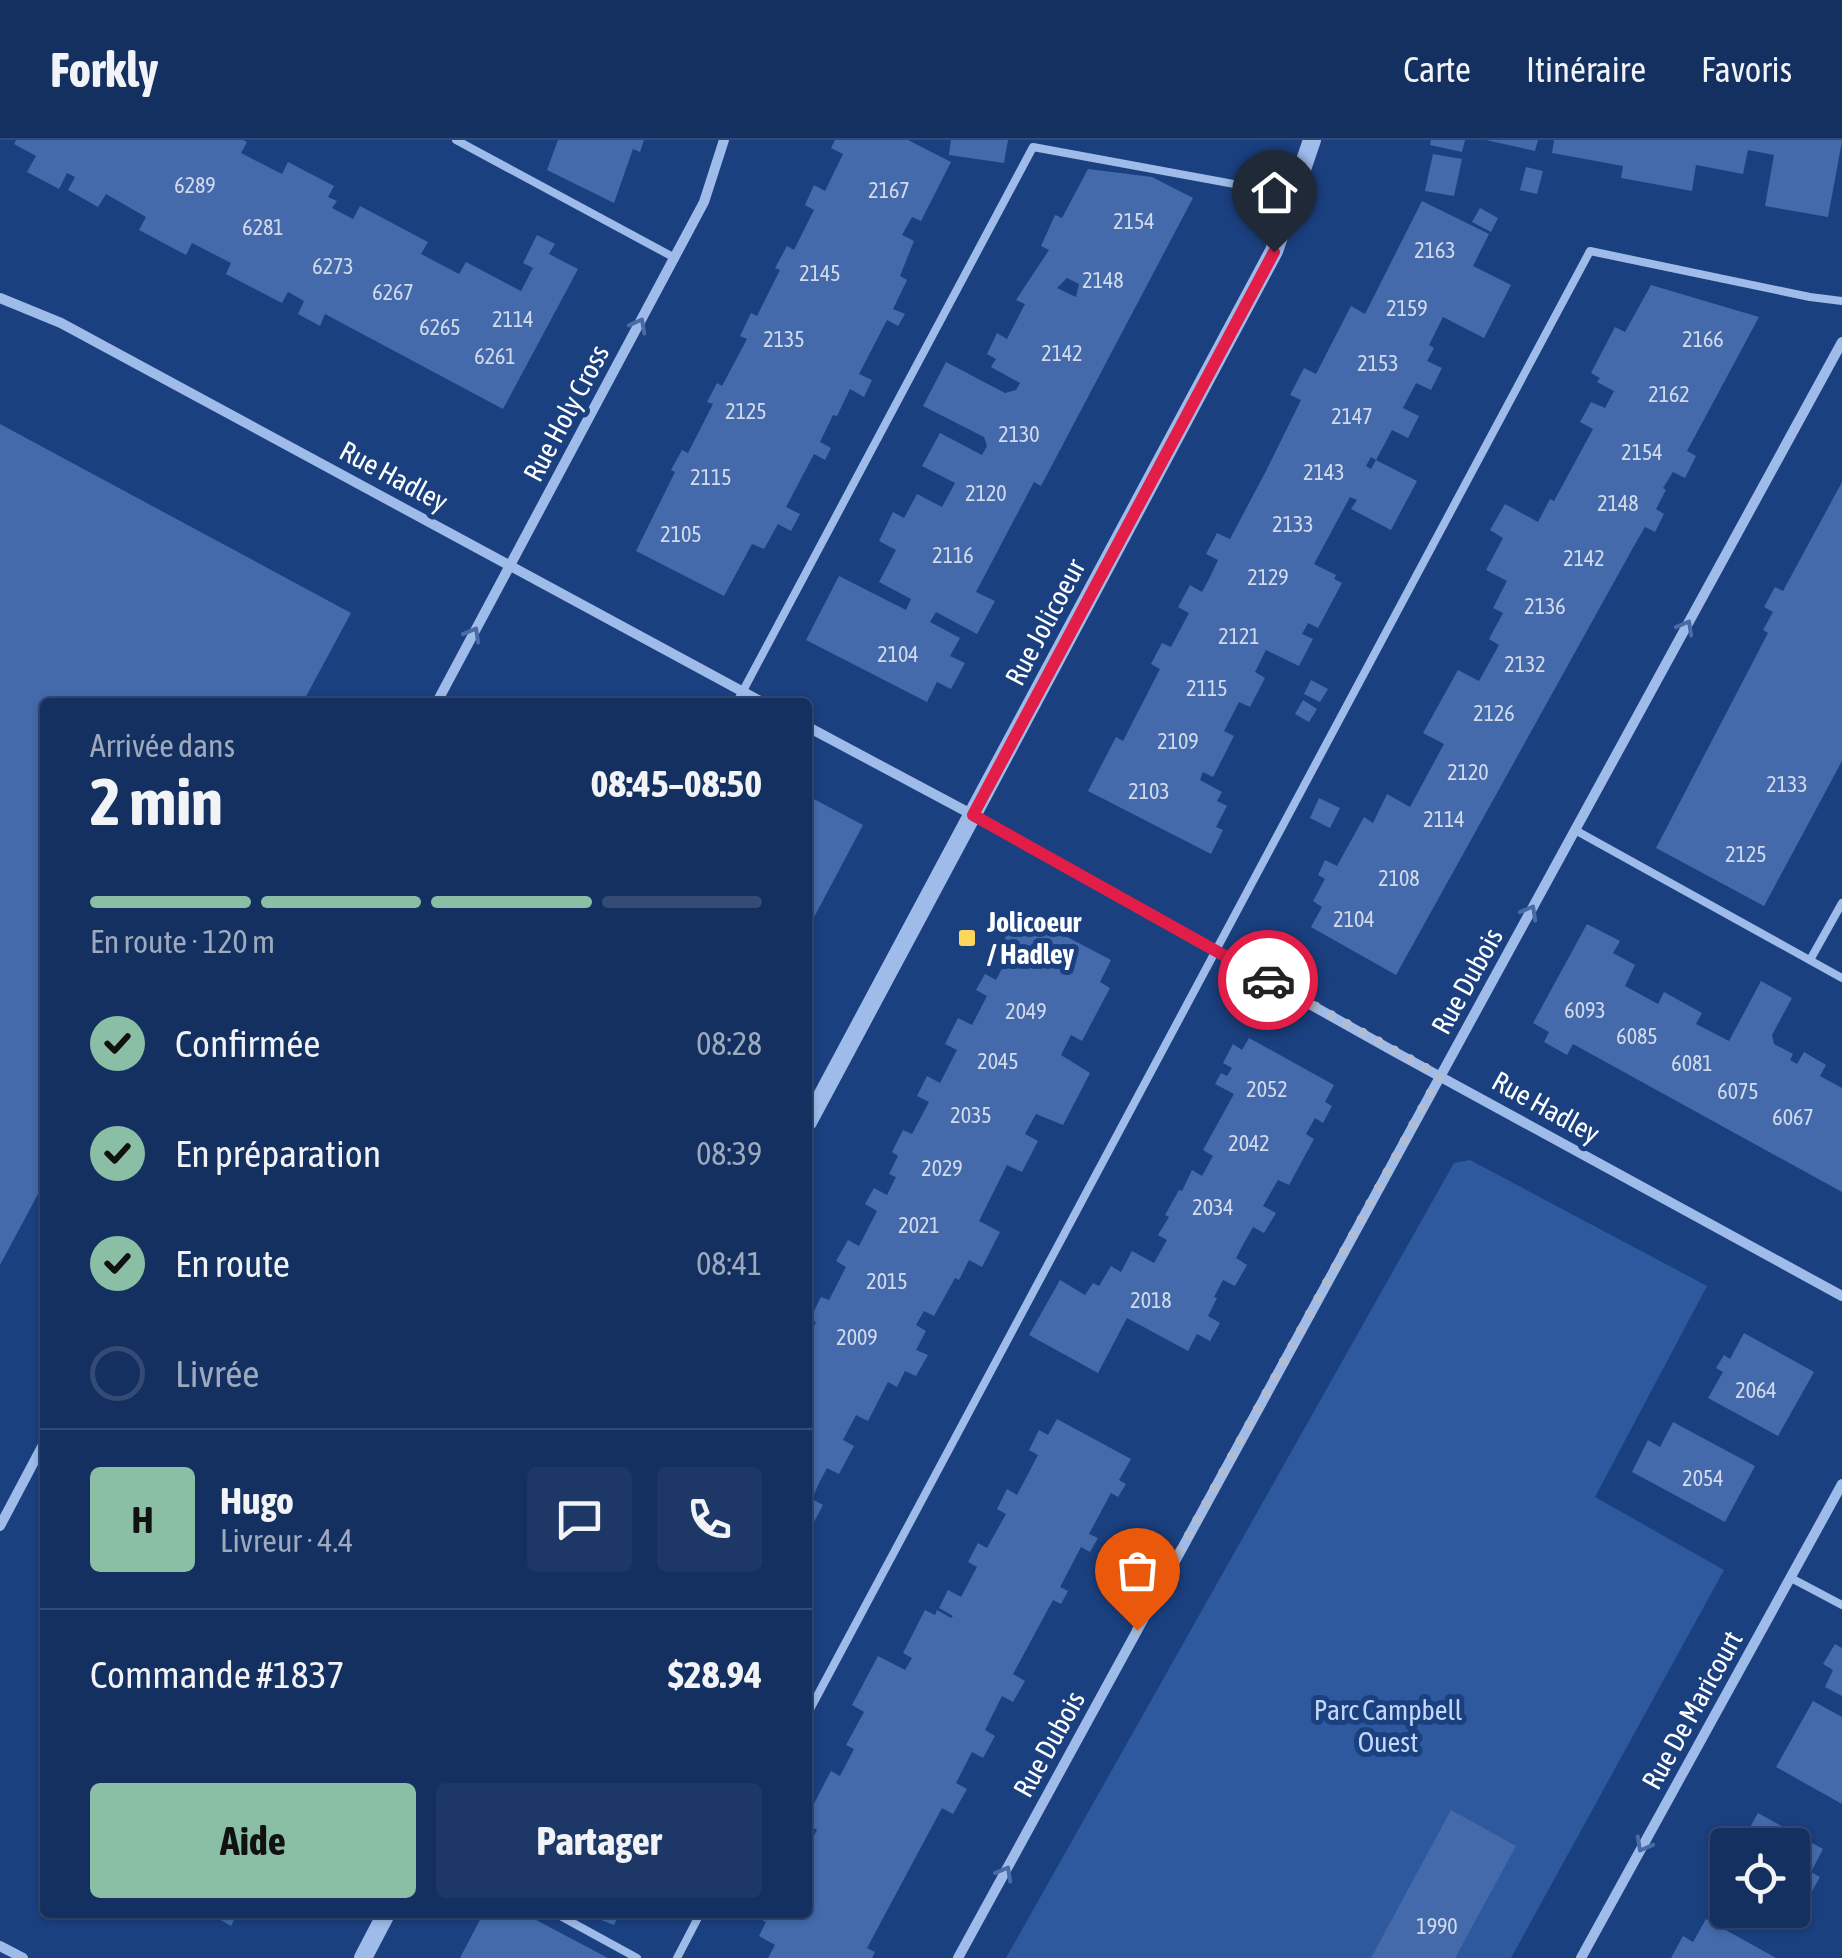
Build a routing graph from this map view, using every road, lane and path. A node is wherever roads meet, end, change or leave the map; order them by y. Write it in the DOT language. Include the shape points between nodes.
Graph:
graph roads {
  1 [pos="456,140"];
  2 [pos="724,140"];
  3 [pos="1312,140"];
  4 [pos="1295,195"];
  5 [pos="675,258"];
  6 [pos="0,298"];
  7 [pos="1842,301"];
  8 [pos="1842,342"];
  9 [pos="510,565"];
  10 [pos="740,697"];
  11 [pos="439,698"];
  12 [pos="812,729"];
  13 [pos="973,815"];
  14 [pos="1575,830"];
  15 [pos="1842,903"];
  16 [pos="1214,950"];
  17 [pos="1810,960"];
  18 [pos="1842,978"];
  19 [pos="1440,1076"];
  20 [pos="812,1115"];
  21 [pos="1842,1296"];
  22 [pos="40,1450"];
  23 [pos="1842,1484"];
  24 [pos="0,1526"];
  25 [pos="1791,1578"];
  26 [pos="1842,1605"];
  27 [pos="812,1705"];
  28 [pos="384,1918"];
  29 [pos="564,1918"];
  30 [pos="698,1918"];
  31 [pos="0,1946"];
  32 [pos="23,1958"];
  33 [pos="363,1958"];
  34 [pos="637,1958"];
  35 [pos="677,1958"];
  36 [pos="958,1958"];
  37 [pos="1581,1958"];
  1 -- 5 [label="lane"];
  2 -- 5 [label="street, Rue Holy Cross" via="704,202"];
  3 -- 4 [label="street, Rue Jolicoeur"];
  4 -- 10 [label="lane" via="1033,147"];
  4 -- 13 [label="street, Rue Jolicoeur" via="1274,252"];
  9 -- 5 [label="street, Rue Holy Cross, one-way"];
  6 -- 9 [label="street, Rue Hadley" via="61,323"];
  7 -- 16 [label="lane" via="1590,251"];
  14 -- 8 [label="street, Rue Dubois, one-way"];
  9 -- 10 [label="street, Rue Hadley"];
  11 -- 9 [label="street, Rue Holy Cross, one-way"];
  12 -- 13 [label="street, Rue Hadley"];
  13 -- 16 [label="street, Rue Hadley"];
  13 -- 20 [label="street, Rue Jolicoeur"];
  14 -- 17 [label="lane"];
  19 -- 14 [label="street, Rue Dubois, one-way"];
  15 -- 17 [label="lane"];
  16 -- 19 [label="street, Rue Hadley"];
  16 -- 27 [label="lane"];
  17 -- 18 [label="lane"];
  19 -- 21 [label="street, Rue Hadley"];
  36 -- 19 [label="street, Rue Dubois, one-way"];
  22 -- 24 [label="street"];
  23 -- 25 [label="street, Rue De Maricourt"];
  25 -- 26 [label="lane"];
  25 -- 37 [label="street, Rue De Maricourt, one-way"];
  28 -- 33 [label="street"];
  29 -- 34 [label="lane"];
  30 -- 35 [label="lane"];
  31 -- 32 [label="street"];
}
